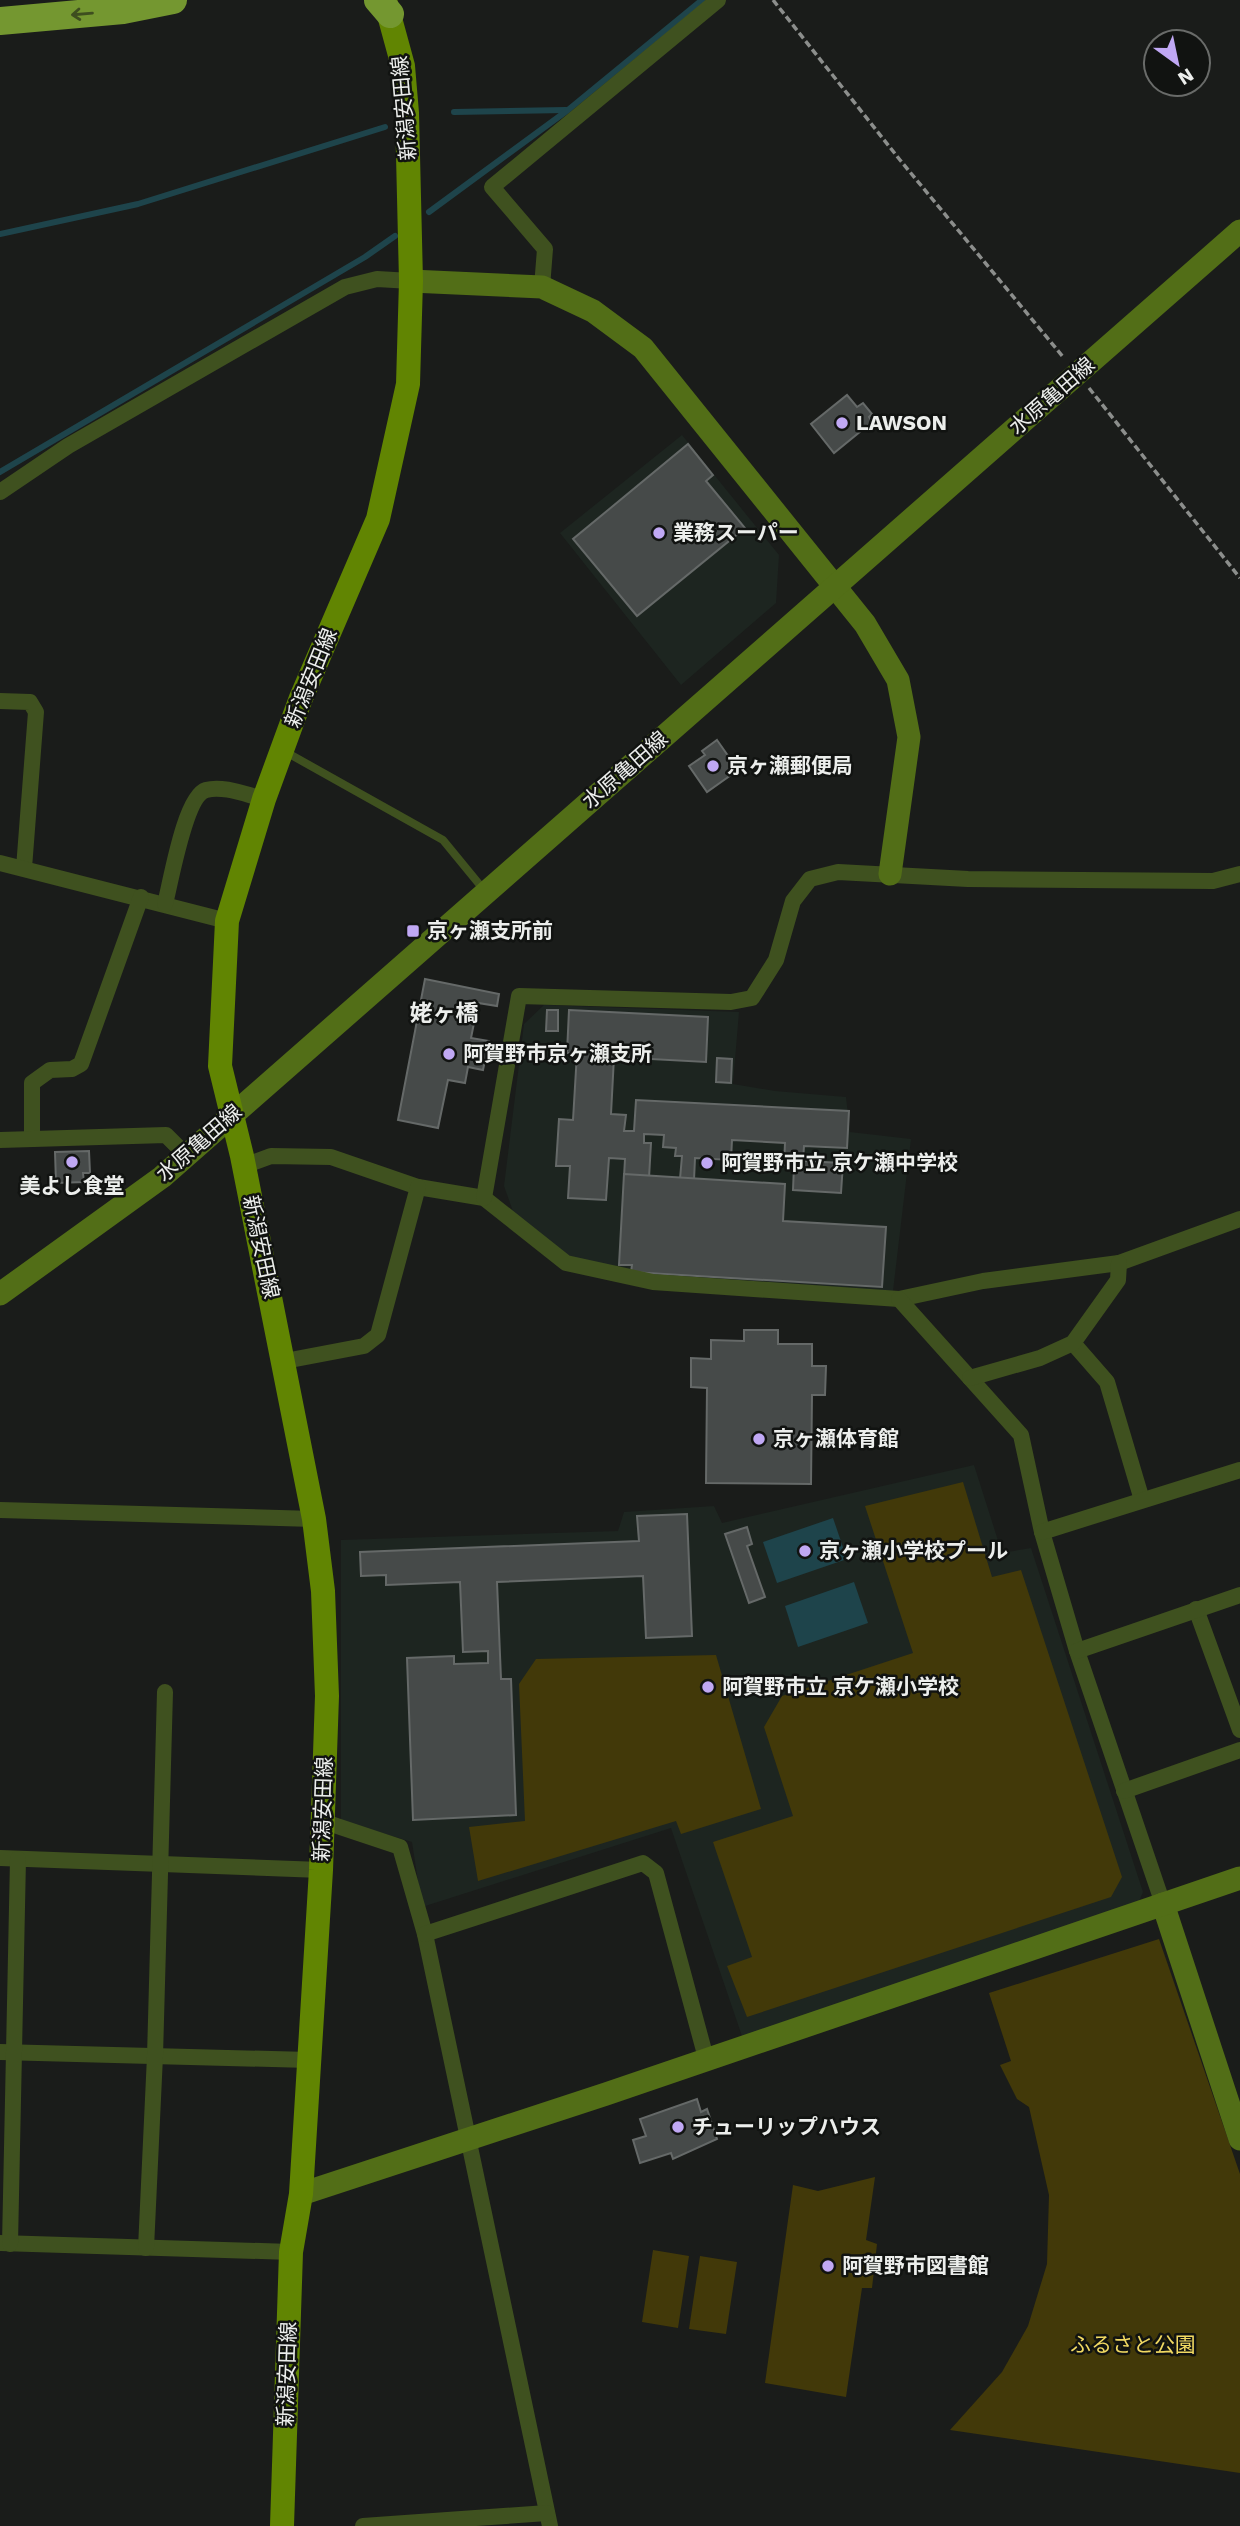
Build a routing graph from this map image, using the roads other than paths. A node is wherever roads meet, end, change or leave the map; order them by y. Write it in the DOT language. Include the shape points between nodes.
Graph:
graph roads {
  1 [pos="173,0"];
  2 [pos="718,0"];
  3 [pos="384,5"];
  4 [pos="0,20"];
  5 [pos="1240,231"];
  6 [pos="411,281"];
  7 [pos="542,287"];
  8 [pos="0,492"];
  9 [pos="834,587"];
  10 [pos="0,701"];
  11 [pos="282,750"];
  12 [pos="264,799"];
  13 [pos="0,863"];
  14 [pos="24,868"];
  15 [pos="890,874"];
  16 [pos="1240,874"];
  17 [pos="486,892"];
  18 [pos="141,897"];
  19 [pos="165,904"];
  20 [pos="227,921"];
  21 [pos="231,1113"];
  22 [pos="33,1139"];
  23 [pos="0,1140"];
  24 [pos="186,1155"];
  25 [pos="244,1166"];
  26 [pos="418,1187"];
  27 [pos="484,1198"];
  28 [pos="1240,1219"];
  29 [pos="1119,1263"];
  30 [pos="0,1294"];
  31 [pos="899,1299"];
  32 [pos="1073,1343"];
  33 [pos="285,1361"];
  34 [pos="970,1378"];
  35 [pos="1240,1470"];
  36 [pos="1143,1500"];
  37 [pos="0,1510"];
  38 [pos="314,1519"];
  39 [pos="1042,1532"];
  40 [pos="1240,1595"];
  41 [pos="1196,1609"];
  42 [pos="1077,1651"];
  43 [pos="165,1692"];
  44 [pos="1240,1730"];
  45 [pos="1240,1750"];
  46 [pos="1124,1791"];
  47 [pos="322,1821"];
  48 [pos="0,1858"];
  49 [pos="19,1859"];
  50 [pos="159,1864"];
  51 [pos="321,1870"];
  52 [pos="1240,1878"];
  53 [pos="1163,1904"];
  54 [pos="425,1934"];
  55 [pos="7,2052"];
  56 [pos="155,2056"];
  57 [pos="706,2058"];
  58 [pos="309,2060"];
  59 [pos="1240,2139"];
  60 [pos="467,2140"];
  61 [pos="301,2194"];
  62 [pos="5,2244"];
  63 [pos="146,2248"];
  64 [pos="291,2252"];
  65 [pos="548,2519"];
  66 [pos="282,2526"];
  67 [pos="363,2526"];
  1 -- 4 [label="highway, one-way" via="123,10"];
  2 -- 7 [label="street" via="492,187 545,249"];
  3 -- 6 [label="main road, 新潟安田線" via="403,66"];
  5 -- 9 [label="street, 水原亀田線"];
  6 -- 7 [label="street"];
  6 -- 8 [label="street" via="377,279 345,287 68,446"];
  6 -- 11 [label="main road, 新潟安田線" via="408,384 378,519"];
  7 -- 9 [label="street" via="593,311 643,348"];
  9 -- 15 [label="street" via="885,653 906,708 908,764"];
  9 -- 17 [label="street, 水原亀田線"];
  10 -- 14 [label="street" via="30,702 36,712"];
  11 -- 12 [label="main road, 新潟安田線"];
  11 -- 17 [label="lane" via="443,840"];
  12 -- 19 [label="street" via="215,788 202,790 191,803"];
  12 -- 20 [label="main road, 新潟安田線"];
  13 -- 14 [label="street"];
  14 -- 18 [label="street"];
  15 -- 16 [label="street" via="1199,881"];
  15 -- 27 [label="street" via="838,872 810,878 793,901 776,960 752,998 731,1002 519,996"];
  17 -- 21 [label="street, 水原亀田線"];
  18 -- 19 [label="street"];
  18 -- 22 [label="street" via="80,1064 50,1070 32,1083"];
  19 -- 20 [label="street"];
  20 -- 21 [label="main road, 新潟安田線" via="220,1066"];
  21 -- 24 [label="street, 水原亀田線"];
  21 -- 25 [label="main road, 新潟安田線"];
  22 -- 23 [label="street"];
  22 -- 24 [label="street" via="166,1135"];
  24 -- 30 [label="street, 水原亀田線"];
  25 -- 26 [label="street" via="271,1156 331,1157"];
  25 -- 33 [label="main road, 新潟安田線"];
  26 -- 27 [label="street"];
  26 -- 33 [label="street" via="379,1335 364,1346"];
  27 -- 31 [label="street" via="566,1263 653,1282"];
  28 -- 29 [label="street"];
  29 -- 31 [label="street" via="984,1281"];
  29 -- 32 [label="street" via="1118,1280"];
  31 -- 34 [label="street"];
  32 -- 34 [label="street" via="1040,1358"];
  32 -- 36 [label="street" via="1107,1382"];
  33 -- 38 [label="main road, 新潟安田線"];
  34 -- 39 [label="street" via="1021,1435"];
  35 -- 36 [label="street"];
  36 -- 39 [label="street"];
  37 -- 38 [label="street"];
  38 -- 47 [label="main road, 新潟安田線" via="323,1591 327,1696"];
  39 -- 42 [label="street"];
  40 -- 41 [label="street"];
  41 -- 42 [label="street"];
  41 -- 44 [label="street"];
  42 -- 46 [label="street"];
  43 -- 50 [label="street"];
  45 -- 46 [label="street"];
  46 -- 53 [label="street"];
  47 -- 51 [label="main road, 新潟安田線"];
  47 -- 54 [label="street" via="400,1847"];
  48 -- 49 [label="street"];
  49 -- 50 [label="street"];
  49 -- 55 [label="street"];
  50 -- 51 [label="street"];
  50 -- 56 [label="street"];
  51 -- 58 [label="main road, 新潟安田線"];
  52 -- 53 [label="street"];
  53 -- 57 [label="street"];
  53 -- 59 [label="street"];
  54 -- 57 [label="street" via="643,1863 656,1873"];
  54 -- 60 [label="street"];
  55 -- 56 [label="street"];
  55 -- 62 [label="street"];
  56 -- 58 [label="street"];
  56 -- 63 [label="street"];
  57 -- 60 [label="street"];
  58 -- 61 [label="main road, 新潟安田線"];
  60 -- 61 [label="street"];
  60 -- 65 [label="street"];
  61 -- 64 [label="main road, 新潟安田線"];
  62 -- 63 [label="street"];
  63 -- 64 [label="street"];
  64 -- 66 [label="main road, 新潟安田線"];
  65 -- 67 [label="street"];
}
